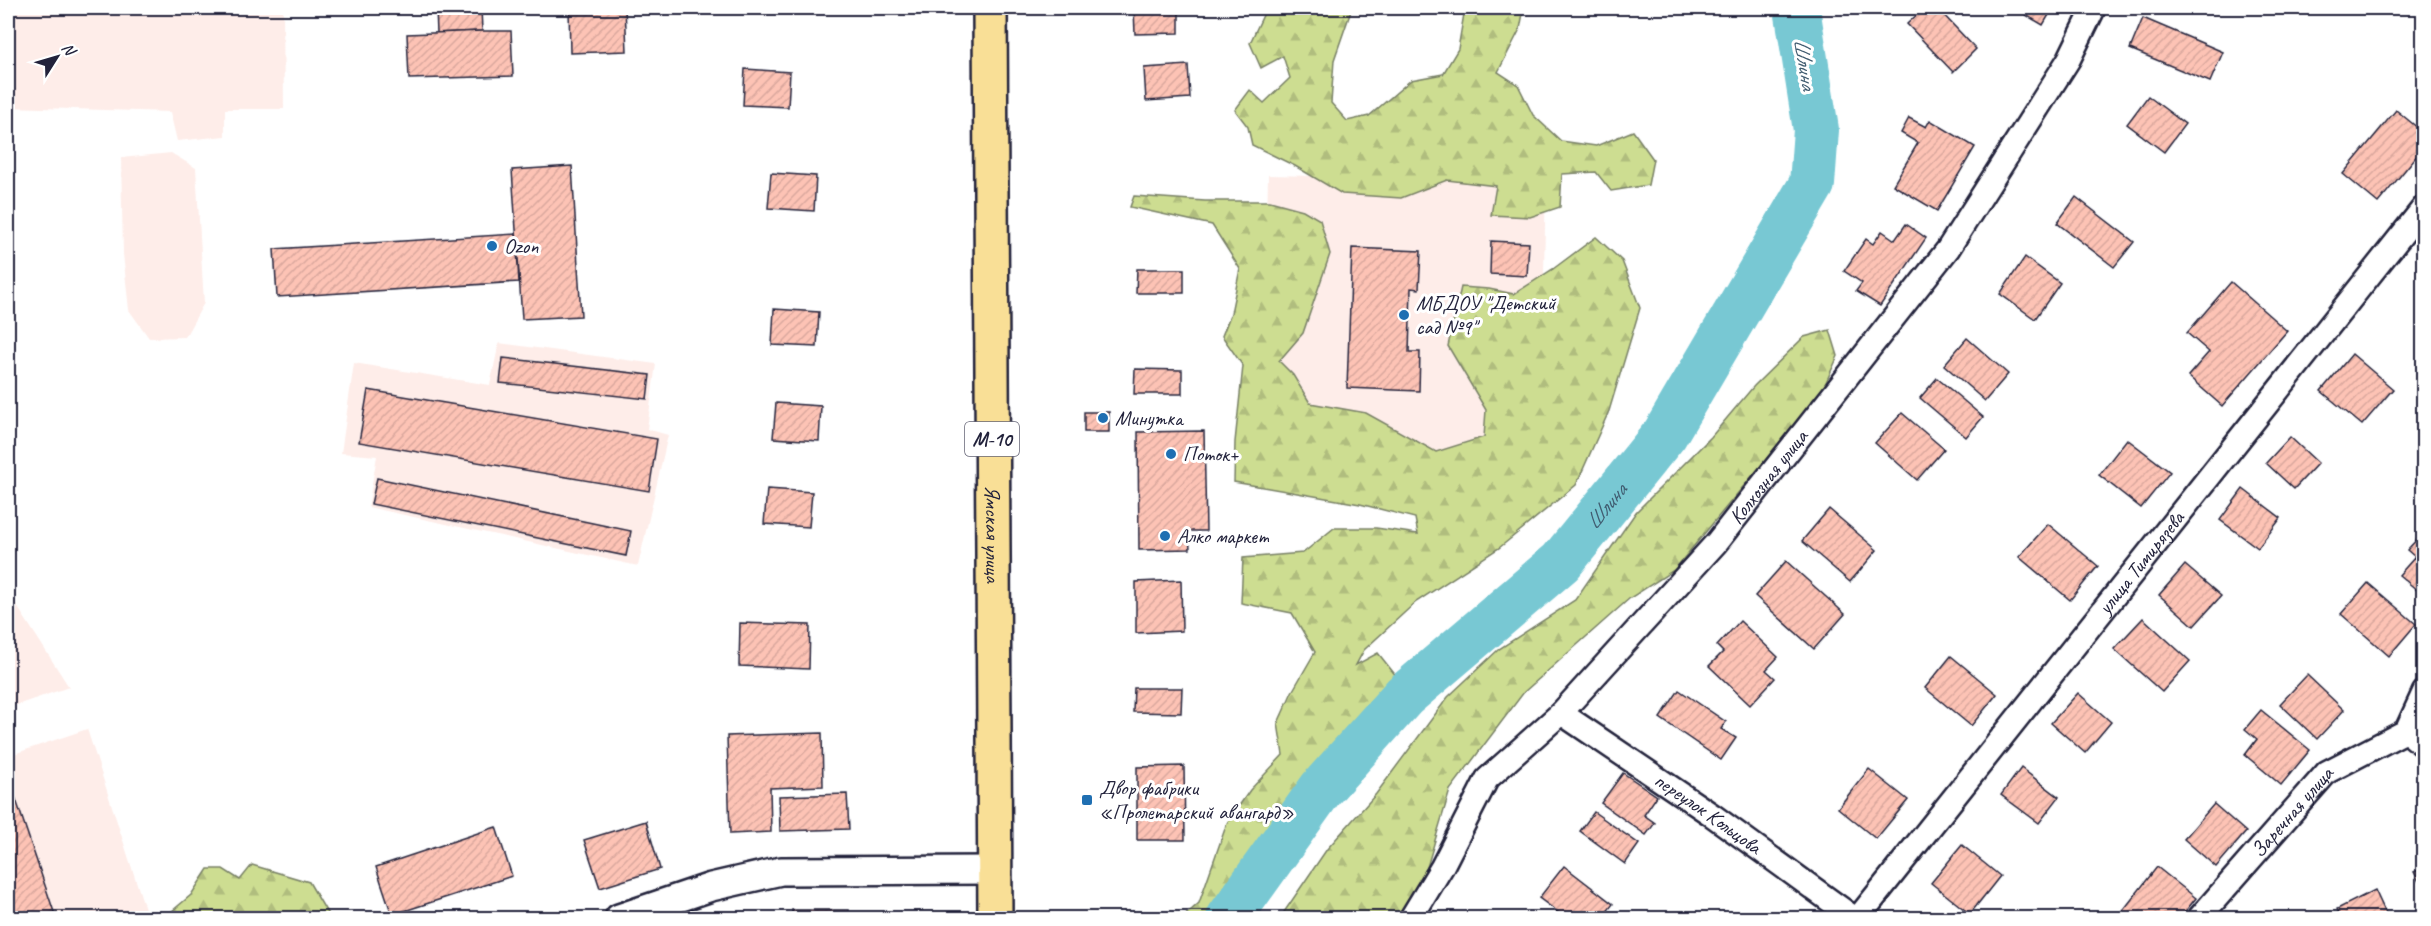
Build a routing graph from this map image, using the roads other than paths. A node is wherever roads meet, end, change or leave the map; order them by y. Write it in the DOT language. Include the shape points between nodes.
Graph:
graph roads {
  1 [pos="990,8"];
  2 [pos="2094,8"];
  3 [pos="2424,207"];
  4 [pos="2424,692"];
  5 [pos="1561,713"];
  6 [pos="2406,731"];
  7 [pos="2424,746"];
  8 [pos="995,870"];
  9 [pos="619,918"];
  10 [pos="995,918"];
  11 [pos="1411,918"];
  12 [pos="1856,918"];
  13 [pos="2199,918"];
  1 -- 8 [label="highway, Ямская улица / М-10"];
  2 -- 5 [label="street, Колхозная улица" via="2069,58 1948,249 1716,543"];
  3 -- 12 [label="street, улица Тимирязева"];
  4 -- 6 [label="street"];
  5 -- 11 [label="street, Колхозная улица" via="1487,778"];
  5 -- 12 [label="street, переулок Кольцова"];
  6 -- 7 [label="street"];
  6 -- 13 [label="street, Заречная улица" via="2327,772"];
  8 -- 9 [label="street" via="781,871 711,887"];
  8 -- 10 [label="highway, Ямская улица / М-10"];
}
